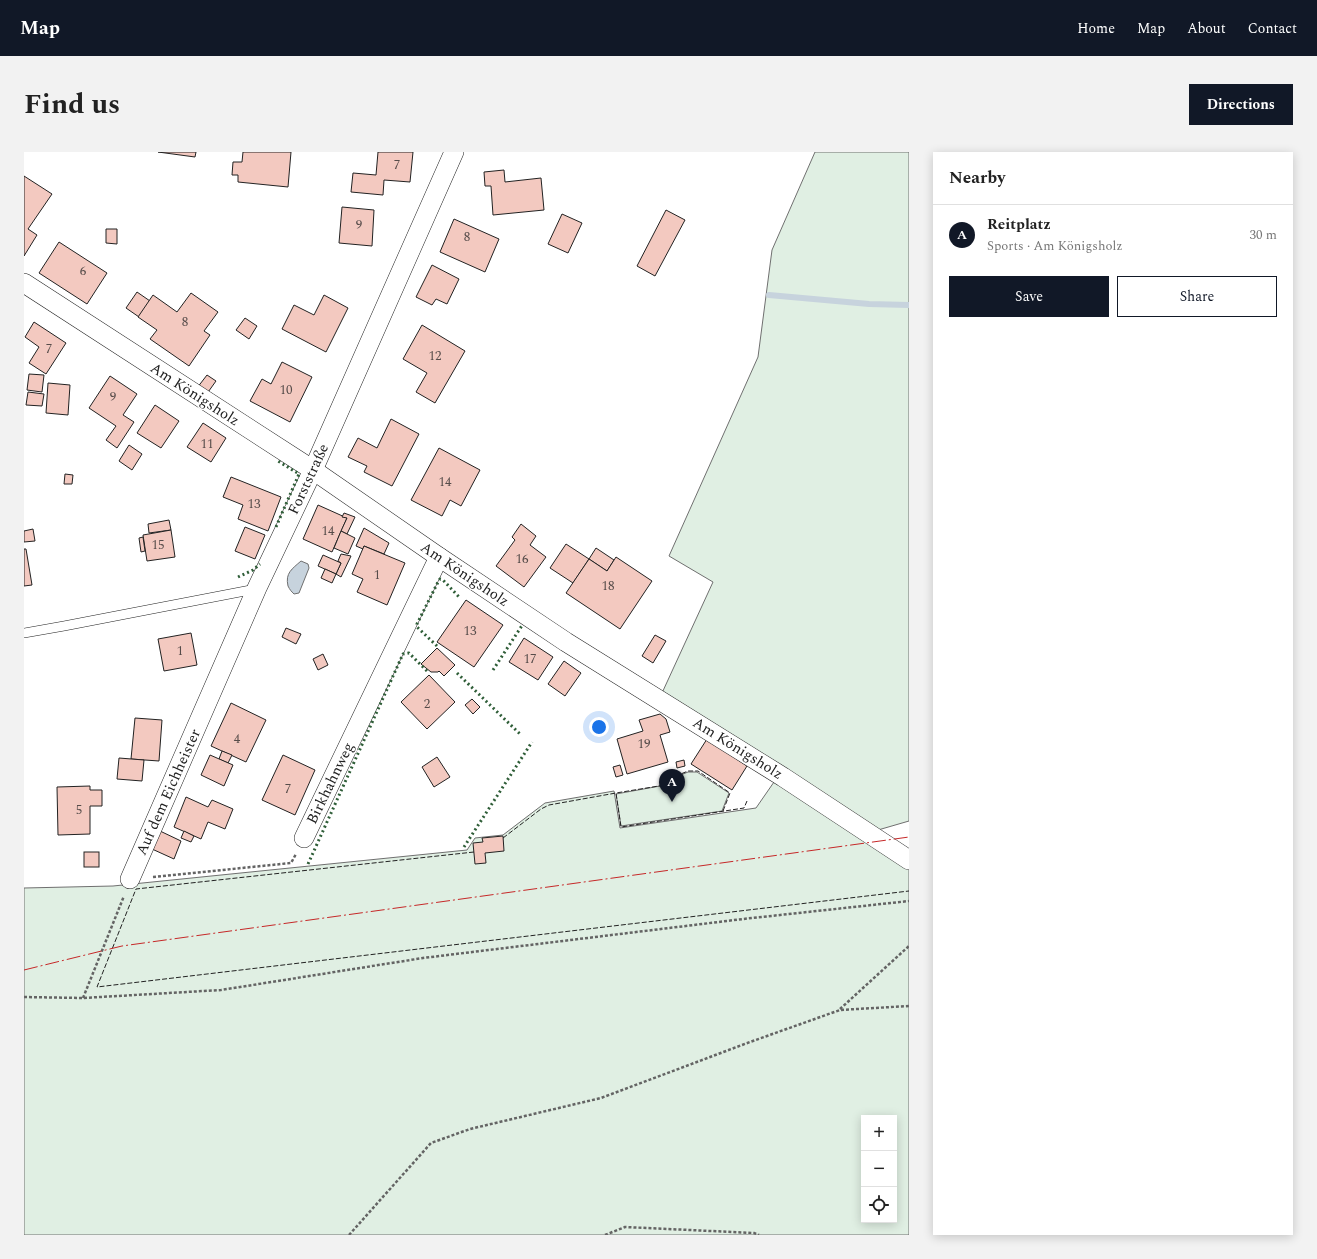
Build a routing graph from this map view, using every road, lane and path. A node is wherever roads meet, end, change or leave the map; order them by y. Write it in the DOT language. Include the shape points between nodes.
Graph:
graph roads {
  1 [pos="454,152"];
  2 [pos="24,283"];
  3 [pos="313,470"];
  4 [pos="439,557"];
  5 [pos="257,588"];
  6 [pos="24,633"];
  7 [pos="304,838"];
  8 [pos="909,860"];
  9 [pos="130,879"];
  10 [pos="909,901"];
  11 [pos="909,946"];
  12 [pos="24,997"];
  13 [pos="83,998"];
  14 [pos="909,1006"];
  15 [pos="840,1010"];
  16 [pos="349,1235"];
  17 [pos="605,1235"];
  18 [pos="759,1235"];
  1 -- 3 [label="street, Forststraße"];
  2 -- 3 [label="street, Am Königsholz"];
  3 -- 4 [label="street, Am Königsholz"];
  3 -- 5 [label="street, Forststraße"];
  4 -- 7 [label="street, Birkhahnweg"];
  4 -- 8 [label="street, Am Königsholz" via="566,642 783,776"];
  5 -- 6 [label="lane"];
  5 -- 9 [label="street, Auf dem Eichheister"];
  7 -- 9 [label="path, Birkhahnweg" via="291,863"];
  9 -- 13 [label="path"];
  10 -- 13 [label="path" via="423,958 221,990"];
  11 -- 15 [label="path"];
  12 -- 13 [label="path"];
  14 -- 15 [label="path"];
  15 -- 16 [label="path" via="601,1098 470,1129 431,1143"];
  17 -- 18 [label="path" via="625,1227"];
}
